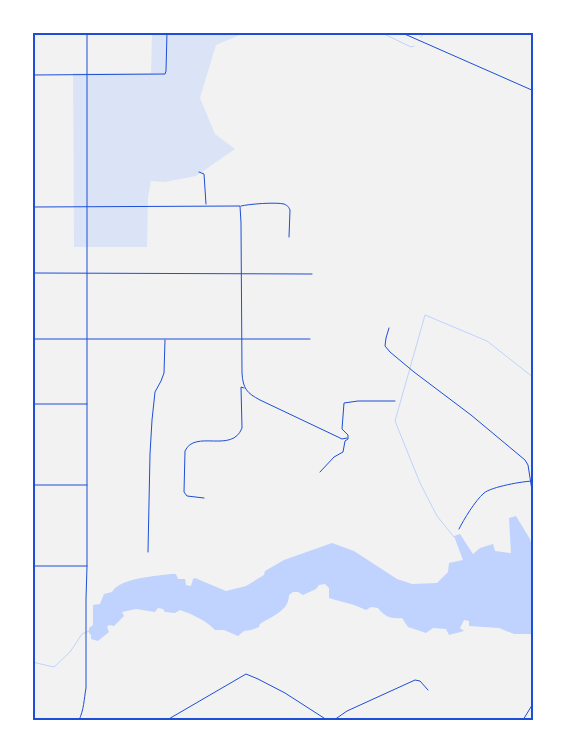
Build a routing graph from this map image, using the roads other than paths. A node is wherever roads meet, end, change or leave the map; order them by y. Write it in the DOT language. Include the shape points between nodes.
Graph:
graph roads {
  1 [pos="87,32"];
  2 [pos="167,32"];
  3 [pos="400,32"];
  4 [pos="87,74"];
  5 [pos="32,75"];
  6 [pos="534,91"];
  7 [pos="199,172"];
  8 [pos="206,206"];
  9 [pos="240,206"];
  10 [pos="32,207"];
  11 [pos="87,207"];
  12 [pos="289,237"];
  13 [pos="32,274"];
  14 [pos="88,274"];
  15 [pos="241,274"];
  16 [pos="312,274"];
  17 [pos="389,328"];
  18 [pos="32,339"];
  19 [pos="87,339"];
  20 [pos="165,339"];
  21 [pos="310,339"];
  22 [pos="242,340"];
  23 [pos="244,388"];
  24 [pos="395,401"];
  25 [pos="32,404"];
  26 [pos="87,404"];
  27 [pos="347,438"];
  28 [pos="320,472"];
  29 [pos="530,481"];
  30 [pos="534,481"];
  31 [pos="32,485"];
  32 [pos="87,485"];
  33 [pos="204,498"];
  34 [pos="534,503"];
  35 [pos="459,529"];
  36 [pos="148,552"];
  37 [pos="32,566"];
  38 [pos="87,566"];
  39 [pos="428,690"];
  40 [pos="534,702"];
  41 [pos="79,720"];
  42 [pos="167,720"];
  43 [pos="327,720"];
  44 [pos="334,720"];
  45 [pos="522,720"];
  1 -- 4 [label="street"];
  2 -- 4 [label="street" via="165,74"];
  3 -- 6 [label="street"];
  4 -- 5 [label="street"];
  4 -- 11 [label="street"];
  7 -- 8 [label="street" via="204,174"];
  8 -- 9 [label="street"];
  8 -- 11 [label="street"];
  9 -- 12 [label="street" via="283,204 289,207"];
  9 -- 15 [label="street"];
  10 -- 11 [label="street"];
  11 -- 14 [label="street"];
  13 -- 14 [label="street"];
  14 -- 15 [label="street"];
  14 -- 19 [label="street"];
  15 -- 16 [label="street"];
  15 -- 22 [label="street"];
  17 -- 29 [label="street" via="386,348 525,460"];
  18 -- 19 [label="street"];
  19 -- 20 [label="street"];
  19 -- 26 [label="street"];
  20 -- 22 [label="street"];
  20 -- 36 [label="street" via="164,373 155,392 152,420"];
  21 -- 22 [label="street"];
  22 -- 23 [label="street"];
  23 -- 27 [label="street" via="260,400 342,439"];
  23 -- 33 [label="street" via="241,387 242,428 237,437 194,442 186,448 184,492 188,496"];
  24 -- 27 [label="street" via="344,403 342,429"];
  25 -- 26 [label="street"];
  26 -- 32 [label="street"];
  27 -- 28 [label="street" via="343,452"];
  29 -- 30 [label="street"];
  29 -- 34 [label="street"];
  29 -- 35 [label="street" via="511,483 485,492"];
  31 -- 32 [label="street"];
  32 -- 38 [label="street"];
  37 -- 38 [label="street"];
  38 -- 41 [label="street" via="86,688"];
  39 -- 44 [label="street" via="415,680"];
  40 -- 45 [label="street"];
  42 -- 43 [label="street" via="246,674 285,693"];
}
